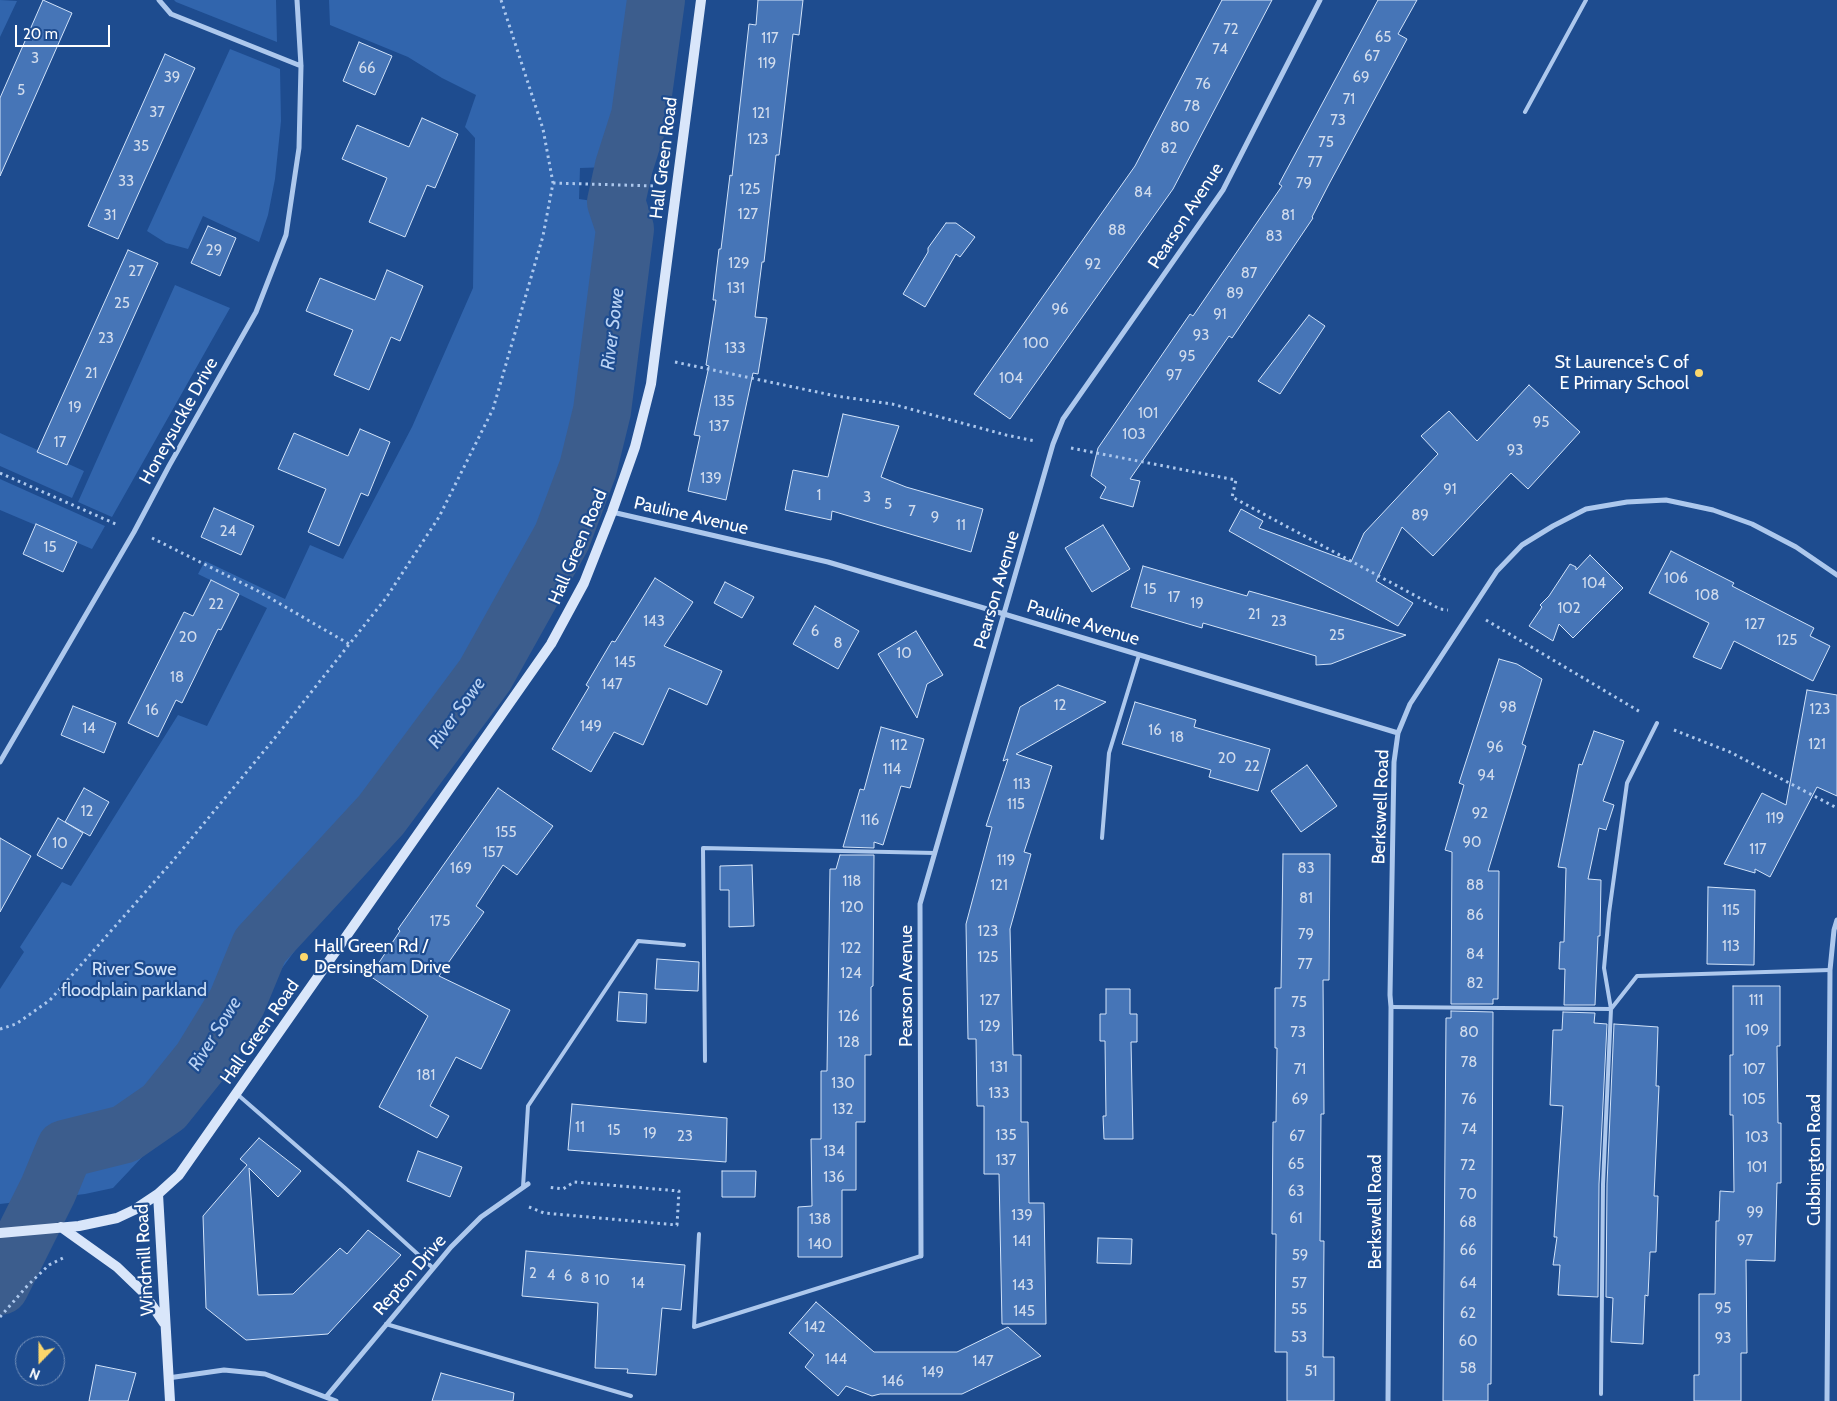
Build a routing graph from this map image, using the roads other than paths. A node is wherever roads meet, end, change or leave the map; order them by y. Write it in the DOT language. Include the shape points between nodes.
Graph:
graph roads {
  1 [pos="158,0"];
  2 [pos="297,0"];
  3 [pos="701,0"];
  4 [pos="1320,0"];
  5 [pos="1586,0"];
  6 [pos="301,66"];
  7 [pos="1524,112"];
  8 [pos="612,512"];
  9 [pos="1837,575"];
  10 [pos="1004,614"];
  11 [pos="1139,655"];
  12 [pos="1658,723"];
  13 [pos="1398,733"];
  14 [pos="0,762"];
  15 [pos="1102,838"];
  16 [pos="936,853"];
  17 [pos="1837,920"];
  18 [pos="684,945"];
  19 [pos="1830,970"];
  20 [pos="1391,1007"];
  21 [pos="1611,1009"];
  22 [pos="705,1061"];
  23 [pos="237,1094"];
  24 [pos="526,1186"];
  25 [pos="158,1194"];
  26 [pos="60,1227"];
  27 [pos="4,1232"];
  28 [pos="699,1234"];
  29 [pos="921,1256"];
  30 [pos="433,1268"];
  31 [pos="165,1324"];
  32 [pos="386,1324"];
  33 [pos="168,1378"];
  34 [pos="1601,1394"];
  35 [pos="631,1396"];
  36 [pos="326,1397"];
  37 [pos="170,1401"];
  38 [pos="336,1401"];
  39 [pos="1388,1401"];
  40 [pos="1827,1401"];
  1 -- 6 [label="street" via="171,14"];
  2 -- 6 [label="street, Honeysuckle Drive"];
  3 -- 8 [label="main road, Hall Green Road" via="651,384 635,447"];
  4 -- 10 [label="street, Pearson Avenue" via="1223,190 1062,419"];
  5 -- 7 [label="lane"];
  6 -- 14 [label="street, Honeysuckle Drive" via="299,148 286,235 256,312 134,532"];
  8 -- 10 [label="street, Pauline Avenue" via="828,562"];
  8 -- 23 [label="main road, Hall Green Road" via="584,583 551,644"];
  9 -- 13 [label="street, Berkswell Road" via="1796,547 1752,524 1713,510 1666,500 1586,509 1522,545 1497,571 1410,704"];
  10 -- 11 [label="street, Pauline Avenue"];
  10 -- 16 [label="street, Pearson Avenue"];
  11 -- 13 [label="street, Pauline Avenue"];
  11 -- 15 [label="lane" via="1109,754"];
  12 -- 21 [label="lane" via="1627,784 1604,968"];
  13 -- 20 [label="street, Berkswell Road" via="1394,762"];
  16 -- 22 [label="lane" via="703,848"];
  16 -- 29 [label="street, Pearson Avenue" via="920,904"];
  17 -- 19 [label="street, Cubbington Road"];
  18 -- 24 [label="lane" via="638,941 528,1106"];
  19 -- 21 [label="lane" via="1636,976"];
  19 -- 40 [label="street, Cubbington Road"];
  20 -- 21 [label="lane"];
  20 -- 39 [label="street, Berkswell Road"];
  21 -- 34 [label="lane" via="1603,1184"];
  23 -- 25 [label="main road, Hall Green Road" via="188,1164"];
  23 -- 30 [label="lane"];
  24 -- 30 [label="street, Repton Drive" via="481,1217"];
  25 -- 26 [label="main road, Hall Green Road" via="117,1218"];
  25 -- 31 [label="main road, Windmill Road"];
  26 -- 27 [label="main road, Hall Green Road"];
  26 -- 31 [label="main road, Windmill Road" via="117,1267 143,1292"];
  28 -- 29 [label="lane" via="694,1327"];
  30 -- 32 [label="street, Repton Drive"];
  31 -- 33 [label="main road, Windmill Road"];
  32 -- 35 [label="lane"];
  32 -- 36 [label="street, Repton Drive"];
  33 -- 36 [label="street" via="224,1370 265,1374"];
  33 -- 37 [label="main road, Windmill Road"];
  36 -- 38 [label="street"];
}
